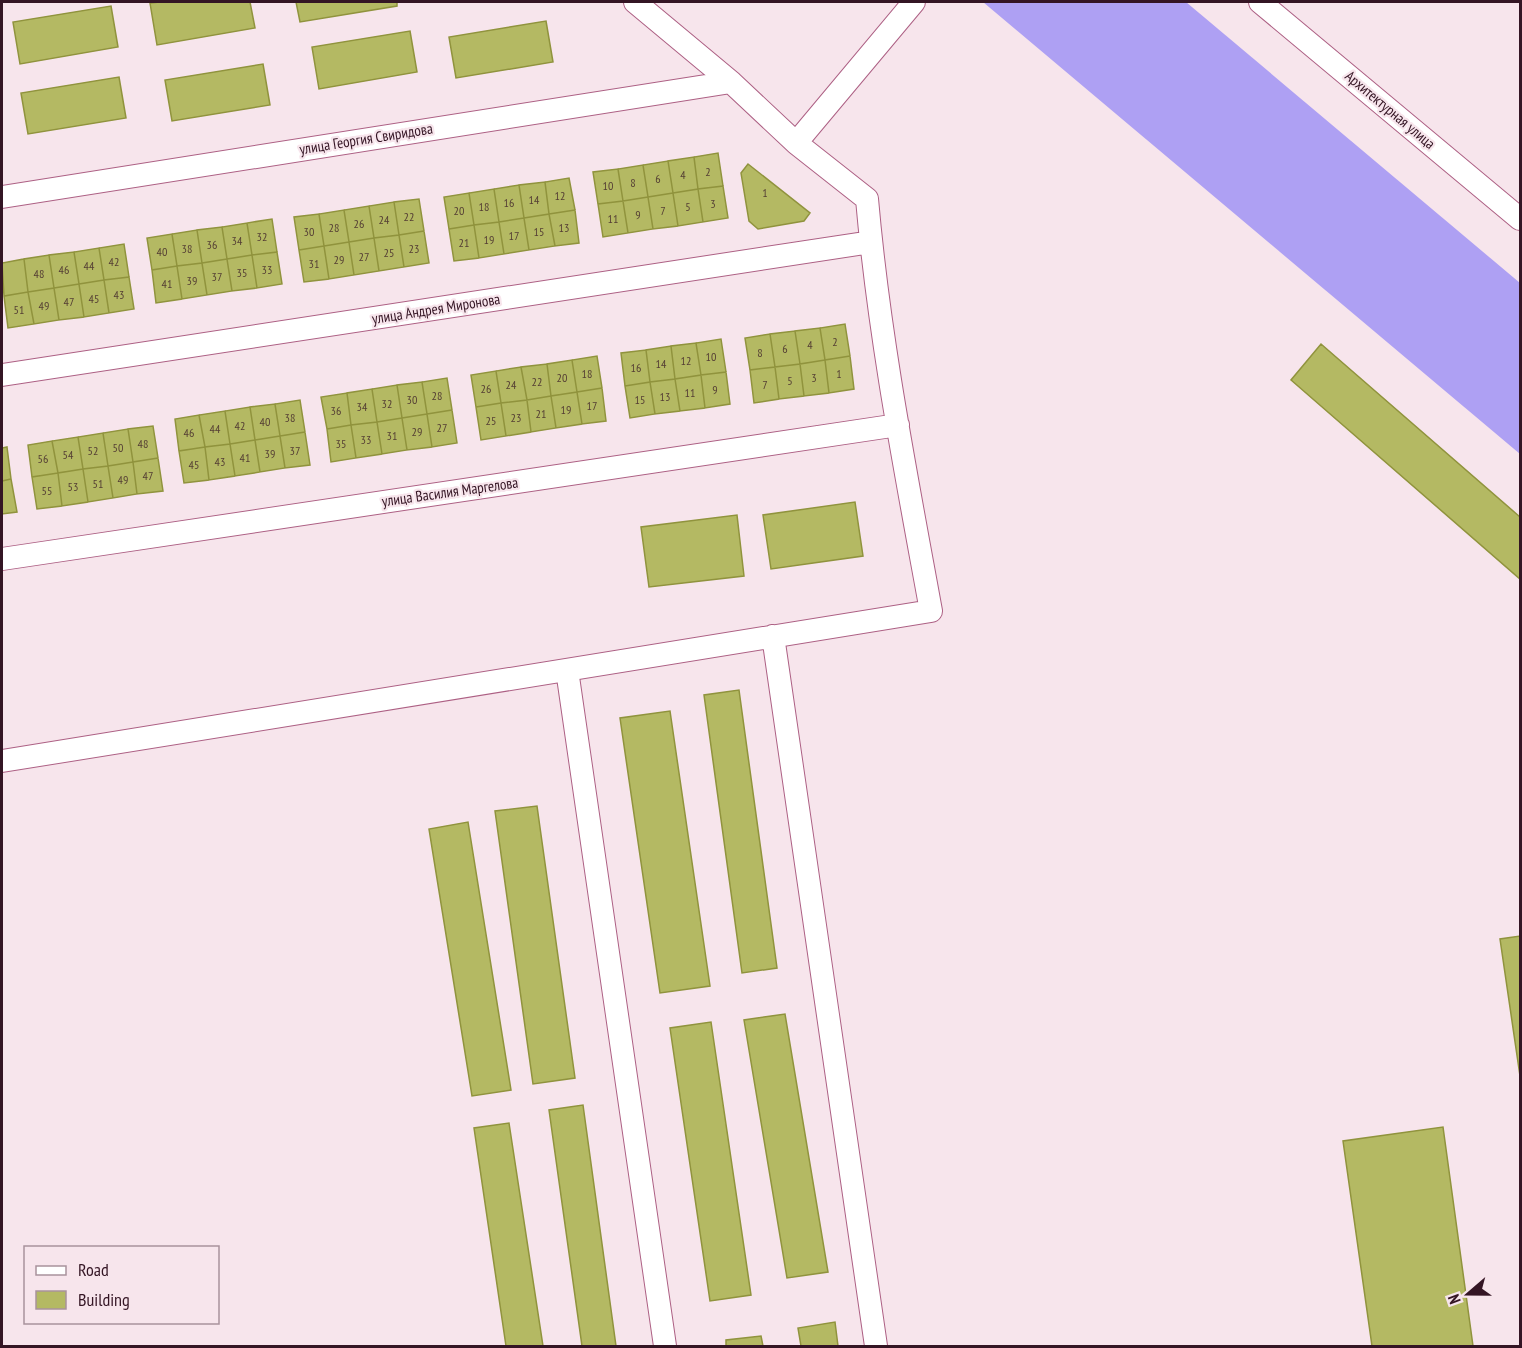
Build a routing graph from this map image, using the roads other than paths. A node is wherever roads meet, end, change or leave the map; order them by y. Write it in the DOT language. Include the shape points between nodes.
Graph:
graph roads {
  1 [pos="635,2"];
  2 [pos="914,2"];
  3 [pos="1260,2"];
  4 [pos="731,82"];
  5 [pos="796,143"];
  6 [pos="2,197"];
  7 [pos="1521,219"];
  8 [pos="871,243"];
  9 [pos="2,375"];
  10 [pos="898,425"];
  11 [pos="2,559"];
  12 [pos="773,636"];
  13 [pos="567,670"];
  14 [pos="2,761"];
  15 [pos="665,1347"];
  16 [pos="876,1347"];
  1 -- 4 [label="street"];
  2 -- 5 [label="street"];
  3 -- 7 [label="street, Архитектурная улица"];
  4 -- 5 [label="street"];
  4 -- 6 [label="street, улица Георгия Свиридова"];
  5 -- 8 [label="street" via="867,199"];
  8 -- 9 [label="street, улица Андрея Миронова"];
  8 -- 10 [label="street"];
  10 -- 11 [label="street, улица Василия Маргелова"];
  10 -- 12 [label="street" via="931,611"];
  12 -- 13 [label="street"];
  12 -- 16 [label="street"];
  13 -- 14 [label="street"];
  13 -- 15 [label="street"];
}
